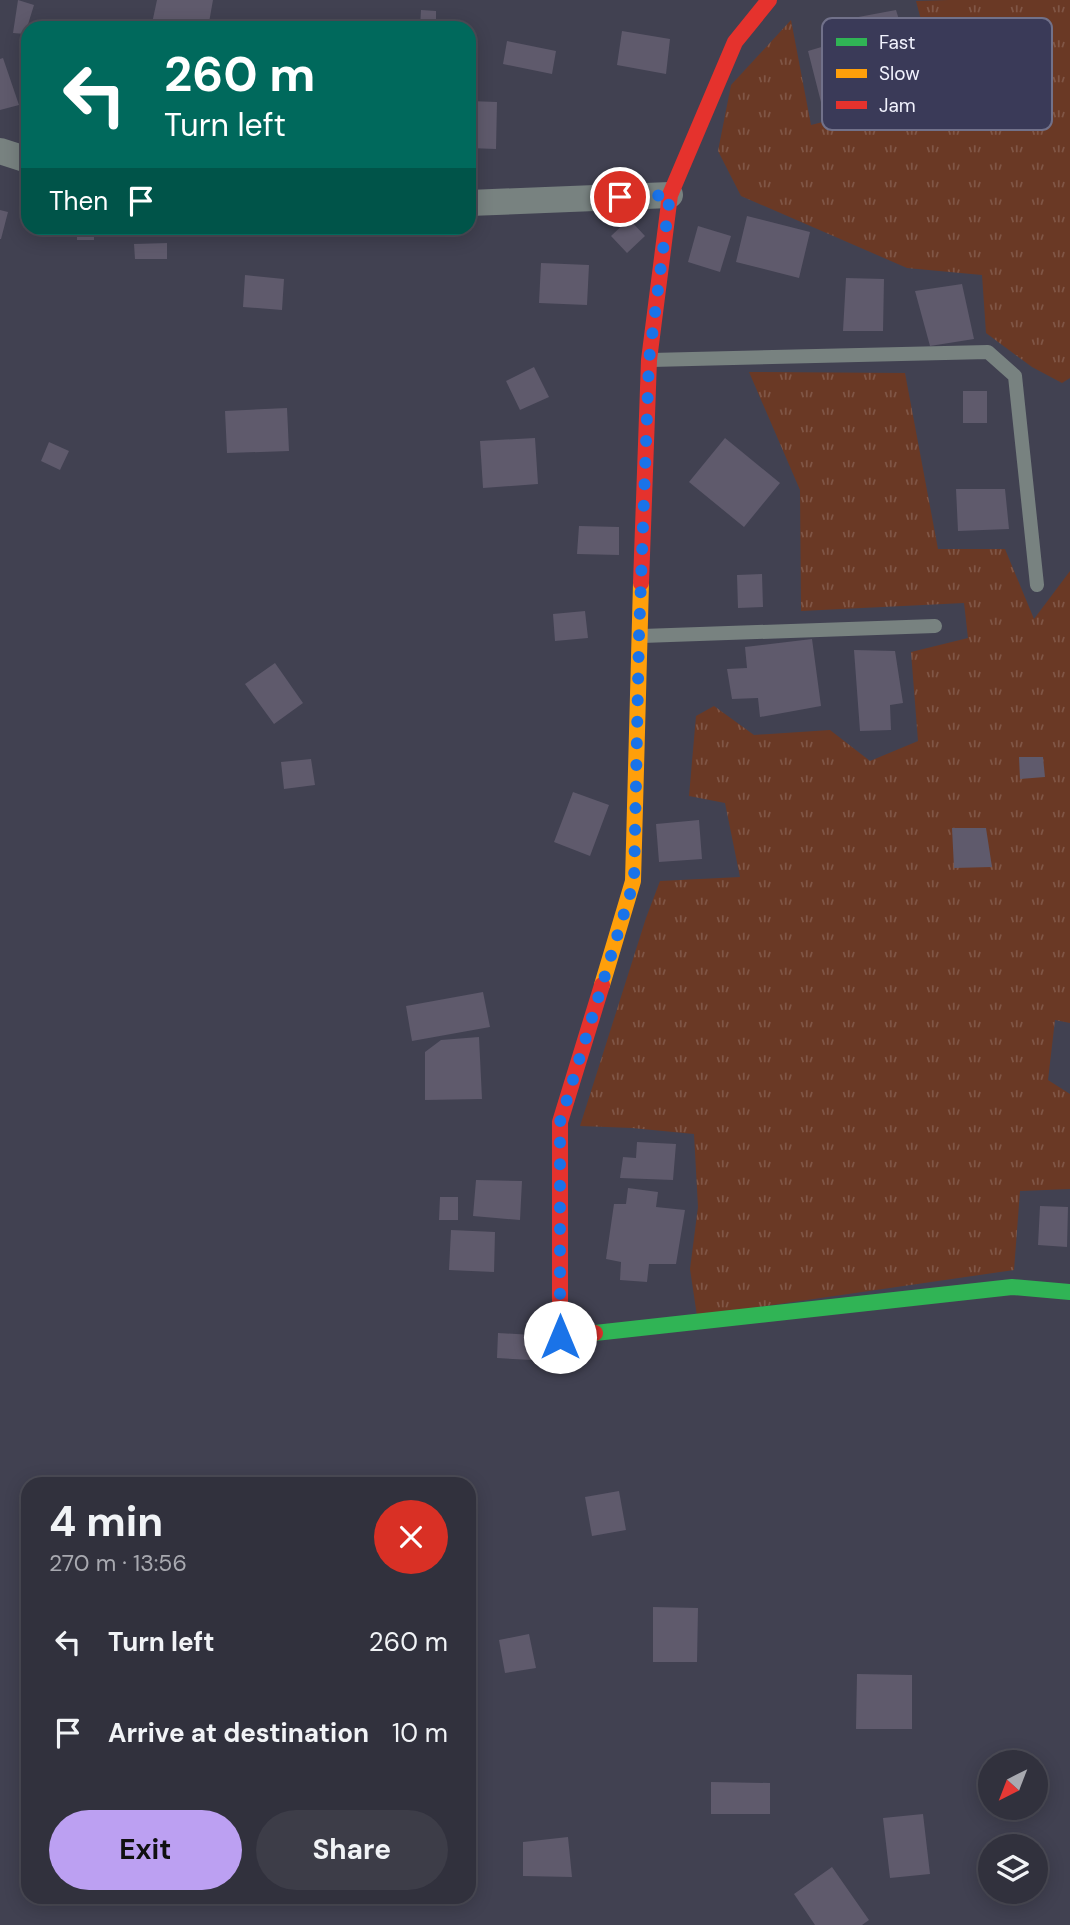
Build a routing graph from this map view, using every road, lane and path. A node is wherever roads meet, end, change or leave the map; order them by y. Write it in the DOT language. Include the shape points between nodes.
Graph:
graph roads {
  1 [pos="769,0"];
  2 [pos="0,151"];
  3 [pos="21,158"];
  4 [pos="670,195"];
  5 [pos="476,203"];
  6 [pos="649,360"];
  7 [pos="1037,585"];
  8 [pos="934,626"];
  9 [pos="639,636"];
  10 [pos="1070,1292"];
  1 -- 4 [label="street" via="735,42"];
  2 -- 3 [label="street"];
  4 -- 5 [label="street"];
  4 -- 6 [label="street"];
  6 -- 7 [label="lane" via="988,352 1015,376"];
  6 -- 9 [label="street"];
  8 -- 9 [label="lane"];
  9 -- 10 [label="street" via="634,881 560,1122 560,1337 1012,1287"];
}
